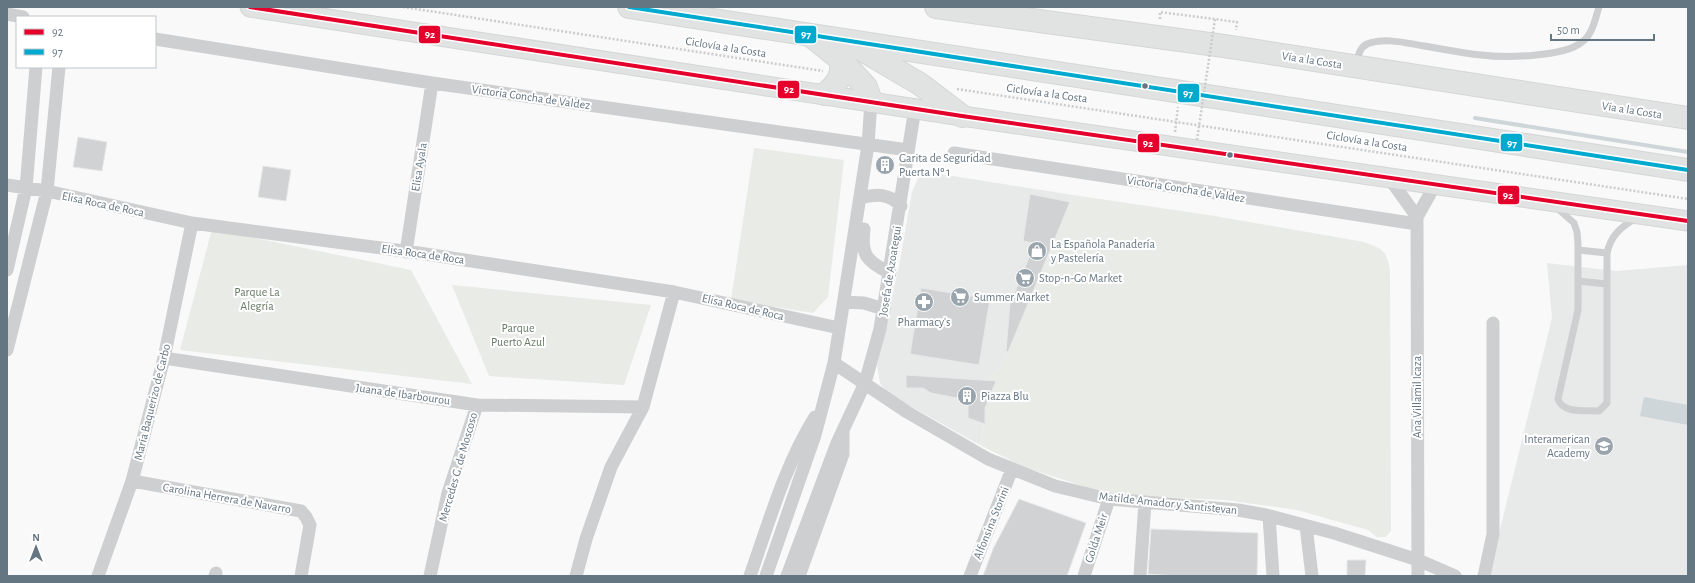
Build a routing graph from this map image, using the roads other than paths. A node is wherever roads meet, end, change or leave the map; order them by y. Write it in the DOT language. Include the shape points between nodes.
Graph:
graph roads {
  1 [pos="250,7"];
  2 [pos="629,7"];
  3 [pos="936,7"];
  4 [pos="1599,7"];
  5 [pos="992,11"];
  6 [pos="7,14"];
  7 [pos="18,16"];
  8 [pos="156,39"];
  9 [pos="843,58"];
  10 [pos="1356,67"];
  11 [pos="36,68"];
  12 [pos="59,68"];
  13 [pos="432,83"];
  14 [pos="825,94"];
  15 [pos="871,101"];
  16 [pos="915,108"];
  17 [pos="962,116"];
  18 [pos="1688,118"];
  19 [pos="868,145"];
  20 [pos="908,150"];
  21 [pos="954,153"];
  22 [pos="1688,170"];
  23 [pos="1390,179"];
  24 [pos="7,185"];
  25 [pos="1435,185"];
  26 [pos="26,188"];
  27 [pos="47,191"];
  28 [pos="860,201"];
  29 [pos="1547,201"];
  30 [pos="901,206"];
  31 [pos="1641,214"];
  32 [pos="1417,221"];
  33 [pos="1688,221"];
  34 [pos="192,223"];
  35 [pos="1578,250"];
  36 [pos="406,252"];
  37 [pos="1607,253"];
  38 [pos="7,270"];
  39 [pos="890,273"];
  40 [pos="1578,281"];
  41 [pos="1607,284"];
  42 [pos="674,292"];
  43 [pos="844,302"];
  44 [pos="884,309"];
  45 [pos="1494,323"];
  46 [pos="838,328"];
  47 [pos="8,346"];
  48 [pos="164,358"];
  49 [pos="834,363"];
  50 [pos="865,383"];
  51 [pos="477,405"];
  52 [pos="643,407"];
  53 [pos="822,407"];
  54 [pos="844,429"];
  55 [pos="1012,470"];
  56 [pos="132,481"];
  57 [pos="1109,499"];
  58 [pos="1145,502"];
  59 [pos="1269,516"];
  60 [pos="1306,526"];
  61 [pos="1418,560"];
  62 [pos="98,576"];
  63 [pos="301,576"];
  64 [pos="430,576"];
  65 [pos="576,576"];
  66 [pos="750,576"];
  67 [pos="766,576"];
  68 [pos="787,576"];
  69 [pos="799,576"];
  70 [pos="970,576"];
  71 [pos="1084,576"];
  72 [pos="1140,576"];
  73 [pos="1273,576"];
  74 [pos="1312,576"];
  75 [pos="1418,576"];
  76 [pos="1455,576"];
  77 [pos="1484,576"];
  1 -- 14 [label="street"];
  2 -- 9 [label="highway" via="810,36"];
  3 -- 5 [label="highway, Vía a la Costa"];
  4 -- 10 [label="lane" via="1591,33 1582,42 1567,50 1545,54 1482,56 1392,41 1375,42 1360,49"];
  5 -- 10 [label="highway, Vía a la Costa"];
  6 -- 7 [label="street"];
  8 -- 13 [label="street, Victoria Concha de Valdez"];
  9 -- 14 [label="highway" via="838,81"];
  9 -- 15 [label="highway" via="866,87"];
  9 -- 17 [label="highway" via="920,84"];
  9 -- 22 [label="highway" via="1180,91"];
  10 -- 18 [label="highway, Vía a la Costa"];
  11 -- 26 [label="street"];
  12 -- 27 [label="street"];
  13 -- 19 [label="street, Victoria Concha de Valdez"];
  13 -- 36 [label="street, Elisa Ayala"];
  14 -- 15 [label="street"];
  15 -- 16 [label="street"];
  15 -- 19 [label="street"];
  16 -- 17 [label="street"];
  16 -- 20 [label="street, Josefa de Azoategui"];
  17 -- 23 [label="street"];
  19 -- 20 [label="street, Victoria Concha de Valdez"];
  19 -- 28 [label="street"];
  20 -- 30 [label="street, Josefa de Azoategui"];
  21 -- 32 [label="street, Victoria Concha de Valdez"];
  23 -- 25 [label="street"];
  23 -- 32 [label="street"];
  24 -- 26 [label="street, Elisa Roca de Roca"];
  25 -- 29 [label="street"];
  25 -- 32 [label="street, Ana Villamil Icaza"];
  26 -- 27 [label="street, Elisa Roca de Roca"];
  26 -- 38 [label="street"];
  27 -- 34 [label="street, Elisa Roca de Roca"];
  27 -- 47 [label="street"];
  28 -- 30 [label="street" via="872,195 883,195"];
  28 -- 39 [label="street" via="866,216 862,243 864,253 875,264"];
  28 -- 43 [label="street"];
  29 -- 31 [label="street"];
  29 -- 35 [label="lane" via="1574,223"];
  30 -- 39 [label="street, Josefa de Azoategui"];
  31 -- 33 [label="street"];
  31 -- 37 [label="lane" via="1619,228"];
  32 -- 61 [label="street, Ana Villamil Icaza"];
  34 -- 36 [label="street, Elisa Roca de Roca"];
  34 -- 48 [label="street, María Baquerizo de Carbo"];
  35 -- 37 [label="lane"];
  35 -- 40 [label="lane"];
  36 -- 42 [label="street, Elisa Roca de Roca"];
  37 -- 41 [label="lane"];
  39 -- 44 [label="street, Josefa de Azoategui"];
  40 -- 41 [label="lane"];
  40 -- 41 [label="lane" via="1578,310 1558,399 1566,409 1599,411 1607,403"];
  42 -- 46 [label="street, Elisa Roca de Roca"];
  42 -- 52 [label="street"];
  43 -- 44 [label="street" via="864,303"];
  43 -- 46 [label="street"];
  44 -- 50 [label="street, Josefa de Azoategui"];
  45 -- 77 [label="street" via="1494,534"];
  46 -- 49 [label="street"];
  48 -- 51 [label="street, Juana de Ibarbourou"];
  48 -- 56 [label="street, María Baquerizo de Carbo"];
  49 -- 50 [label="street, Matilde Amador y Santistevan"];
  49 -- 53 [label="street"];
  50 -- 54 [label="street, Josefa de Azoategui"];
  50 -- 55 [label="street, Matilde Amador y Santistevan" via="907,412"];
  51 -- 52 [label="street, Juana de Ibarbourou"];
  51 -- 64 [label="street, Mercedes G. de Moscoso" via="448,493"];
  52 -- 65 [label="street" via="611,467"];
  53 -- 66 [label="street" via="805,434 781,486"];
  53 -- 67 [label="street" via="798,486"];
  54 -- 68 [label="street, Josefa de Azoategui" via="817,493"];
  54 -- 69 [label="street, Josefa de Azoategui" via="843,454"];
  55 -- 57 [label="street, Matilde Amador y Santistevan" via="1056,486"];
  55 -- 70 [label="street, Alfonsina Storini"];
  56 -- 62 [label="street, María Baquerizo de Carbo"];
  56 -- 63 [label="street, Carolina Herrera de Navarro" via="301,511 310,525"];
  57 -- 58 [label="street, Matilde Amador y Santistevan"];
  57 -- 71 [label="street, Golda Meir"];
  58 -- 59 [label="street, Matilde Amador y Santistevan" via="1238,510"];
  58 -- 72 [label="street"];
  59 -- 60 [label="street, Matilde Amador y Santistevan"];
  59 -- 73 [label="street"];
  60 -- 61 [label="street, Matilde Amador y Santistevan"];
  60 -- 74 [label="street"];
  61 -- 75 [label="street, Ana Villamil Icaza"];
  61 -- 76 [label="street, Matilde Amador y Santistevan"];
}
